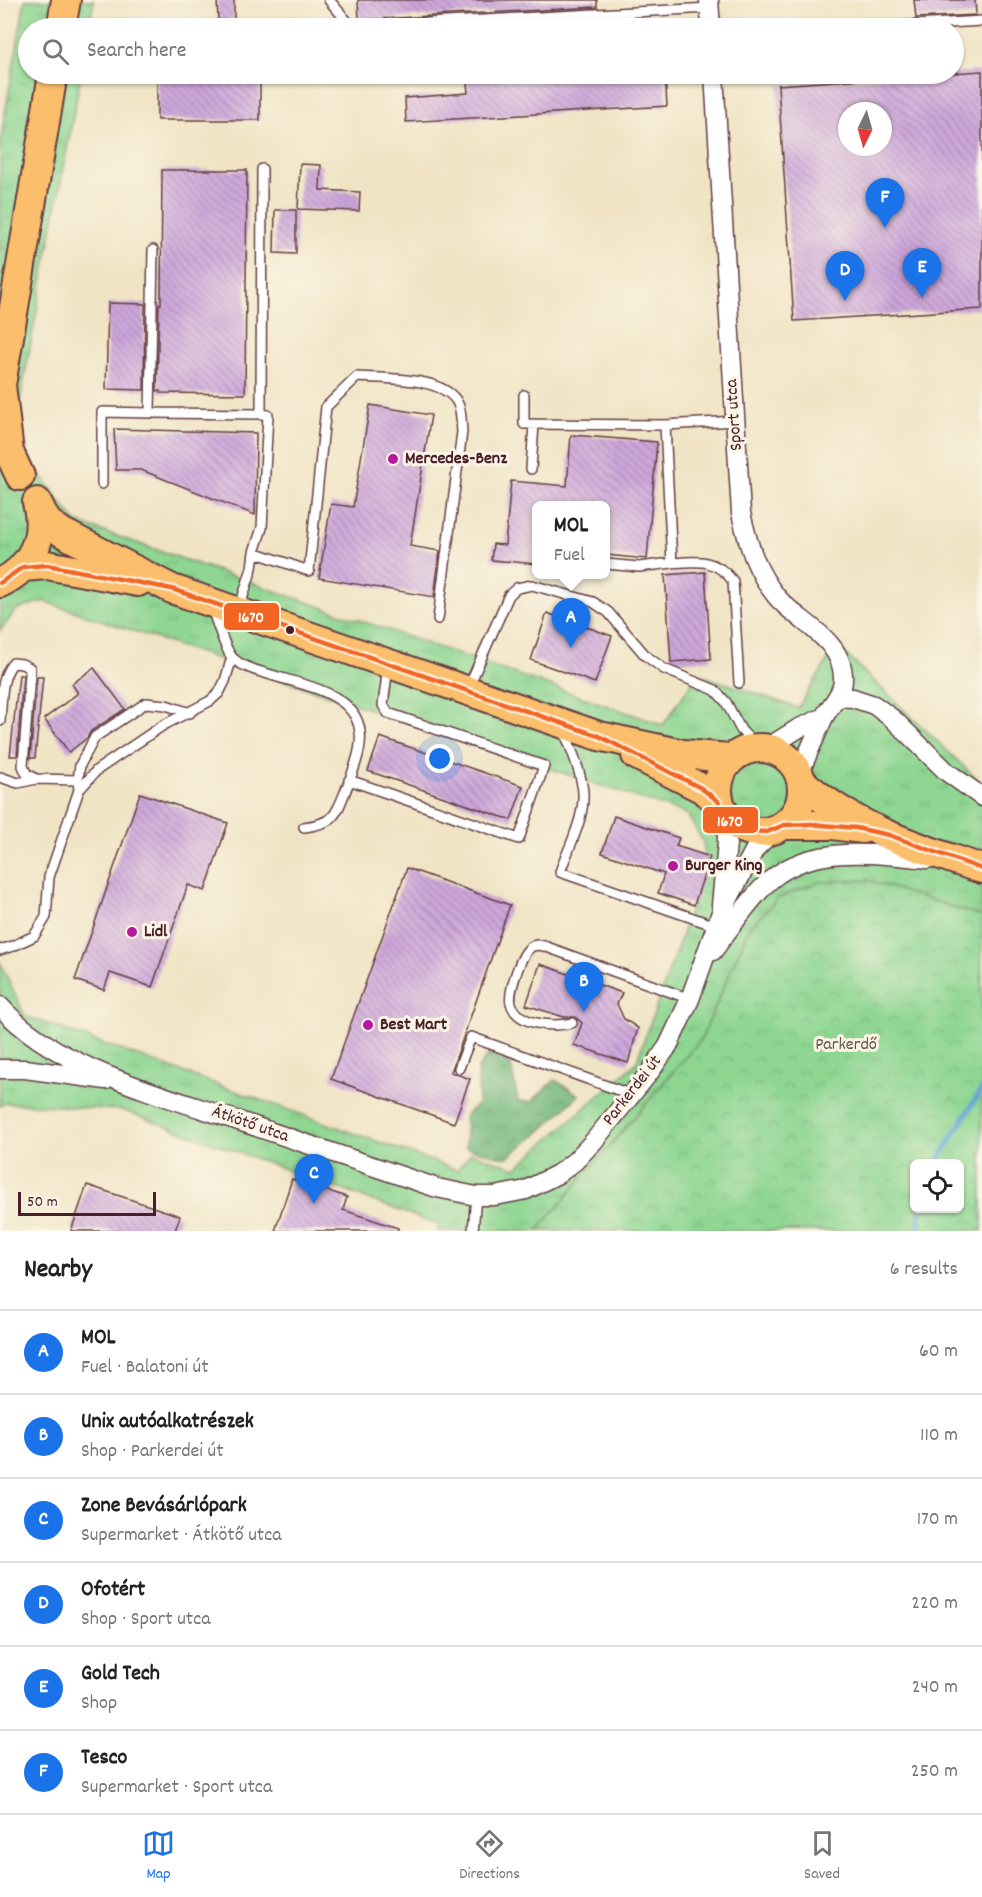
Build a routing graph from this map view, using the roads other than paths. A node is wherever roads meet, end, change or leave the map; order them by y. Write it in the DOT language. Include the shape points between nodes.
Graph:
graph roads {
  1 [pos="66,0"];
  2 [pos="329,0"];
  3 [pos="710,4"];
  4 [pos="63,18"];
  5 [pos="344,18"];
  6 [pos="492,18"];
  7 [pos="982,21"];
  8 [pos="964,22"];
  9 [pos="51,84"];
  10 [pos="715,84"];
  11 [pos="262,169"];
  12 [pos="153,250"];
  13 [pos="0,385"];
  14 [pos="524,395"];
  15 [pos="150,413"];
  16 [pos="261,414"];
  17 [pos="736,421"];
  18 [pos="534,424"];
  19 [pos="665,425"];
  20 [pos="531,469"];
  21 [pos="10,470"];
  22 [pos="102,484"];
  23 [pos="37,502"];
  24 [pos="254,552"];
  25 [pos="672,563"];
  26 [pos="610,564"];
  27 [pos="23,567"];
  28 [pos="0,583"];
  29 [pos="172,589"];
  30 [pos="208,601"];
  31 [pos="238,612"];
  32 [pos="438,620"];
  33 [pos="232,657"];
  34 [pos="389,664"];
  35 [pos="739,683"];
  36 [pos="467,691"];
  37 [pos="838,697"];
  38 [pos="190,713"];
  39 [pos="824,717"];
  40 [pos="0,721"];
  41 [pos="561,723"];
  42 [pos="599,736"];
  43 [pos="762,748"];
  44 [pos="730,758"];
  45 [pos="0,777"];
  46 [pos="800,778"];
  47 [pos="36,779"];
  48 [pos="78,780"];
  49 [pos="349,780"];
  50 [pos="79,790"];
  51 [pos="982,797"];
  52 [pos="723,809"];
  53 [pos="304,827"];
  54 [pos="779,828"];
  55 [pos="889,835"];
  56 [pos="973,866"];
  57 [pos="718,920"];
  58 [pos="0,950"];
  59 [pos="704,962"];
  60 [pos="690,999"];
  61 [pos="0,1006"];
  62 [pos="572,1023"];
  63 [pos="459,1068"];
  64 [pos="0,1069"];
  65 [pos="129,1084"];
  66 [pos="632,1095"];
  67 [pos="476,1196"];
  68 [pos="473,1231"];
  1 -- 4 [label="main road"];
  2 -- 5 [label="lane"];
  3 -- 6 [label="lane"];
  7 -- 8 [label="lane"];
  9 -- 13 [label="main road"];
  10 -- 17 [label="street, Sport utca"];
  11 -- 16 [label="lane"];
  12 -- 15 [label="lane"];
  13 -- 21 [label="main road"];
  14 -- 18 [label="lane" via="524,424"];
  15 -- 16 [label="lane"];
  15 -- 22 [label="lane" via="102,412"];
  16 -- 24 [label="lane" via="268,415 262,528"];
  17 -- 19 [label="lane"];
  17 -- 37 [label="street, Sport utca" via="741,513 751,552 761,576 776,596 830,645 844,680"];
  18 -- 19 [label="lane"];
  18 -- 20 [label="lane"];
  19 -- 25 [label="lane"];
  21 -- 23 [label="main road"];
  23 -- 27 [label="main road" via="39,537"];
  23 -- 29 [label="main road" via="47,522 63,533"];
  24 -- 31 [label="lane"];
  24 -- 32 [label="lane" via="309,571 326,407 357,377 427,383 454,396 461,412 462,432"];
  25 -- 26 [label="lane" via="639,567"];
  25 -- 35 [label="lane" via="704,560 733,581"];
  27 -- 28 [label="main road"];
  27 -- 29 [label="main road" via="47,565"];
  29 -- 30 [label="main road"];
  30 -- 31 [label="main road"];
  30 -- 33 [label="lane"];
  31 -- 34 [label="main road"];
  33 -- 38 [label="lane" via="219,693"];
  33 -- 49 [label="lane" via="253,669 338,697 352,709 360,726 360,744"];
  34 -- 36 [label="main road"];
  34 -- 49 [label="lane" via="383,705 388,713 544,766 519,839"];
  36 -- 41 [label="main road"];
  36 -- 43 [label="lane" via="510,595 517,588 532,585 593,602 608,612 646,656 664,669 715,690 741,730"];
  37 -- 39 [label="street, Sport utca"];
  37 -- 51 [label="street" via="874,705 947,772"];
  38 -- 48 [label="lane" via="146,703 95,737 80,765"];
  38 -- 50 [label="lane" via="162,726 97,770"];
  39 -- 43 [label="street"];
  39 -- 46 [label="street, Sport utca"];
  40 -- 47 [label="lane" via="8,669 13,663 22,664 30,668 22,758 26,773"];
  41 -- 42 [label="main road"];
  41 -- 57 [label="lane" via="583,787 582,811 560,872"];
  42 -- 44 [label="main road" via="683,754"];
  42 -- 52 [label="main road" via="701,788"];
  43 -- 44 [label="main road"];
  43 -- 46 [label="main road" via="789,759"];
  44 -- 52 [label="main road" via="718,781"];
  45 -- 47 [label="lane" via="18,783"];
  46 -- 54 [label="main road" via="800,805"];
  46 -- 55 [label="main road" via="842,813"];
  47 -- 48 [label="lane"];
  48 -- 50 [label="lane"];
  49 -- 53 [label="lane" via="332,819"];
  50 -- 58 [label="lane" via="50,877 46,917 34,936"];
  52 -- 54 [label="main road" via="736,825 748,831"];
  52 -- 57 [label="street, Parkerdei út" via="727,843"];
  54 -- 55 [label="main road" via="832,825"];
  54 -- 57 [label="street, Parkerdei út" via="755,849"];
  55 -- 56 [label="main road"];
  56 -- 59 [label="street" via="857,853 801,862 766,884"];
  57 -- 59 [label="street, Parkerdei út"];
  59 -- 60 [label="street, Parkerdei út"];
  60 -- 62 [label="lane" via="544,946 528,948 510,994 514,1009 526,1019 549,1025"];
  60 -- 66 [label="street, Parkerdei út" via="668,1046"];
  61 -- 65 [label="street, Átkötő utca" via="11,1019 58,1052"];
  63 -- 66 [label="lane" via="471,1037"];
  64 -- 65 [label="street, Átkötő utca"];
  65 -- 67 [label="street, Átkötő utca" via="437,1188"];
  66 -- 67 [label="street, Parkerdei út" via="581,1154 558,1174 526,1190"];
  67 -- 68 [label="lane"];
}
